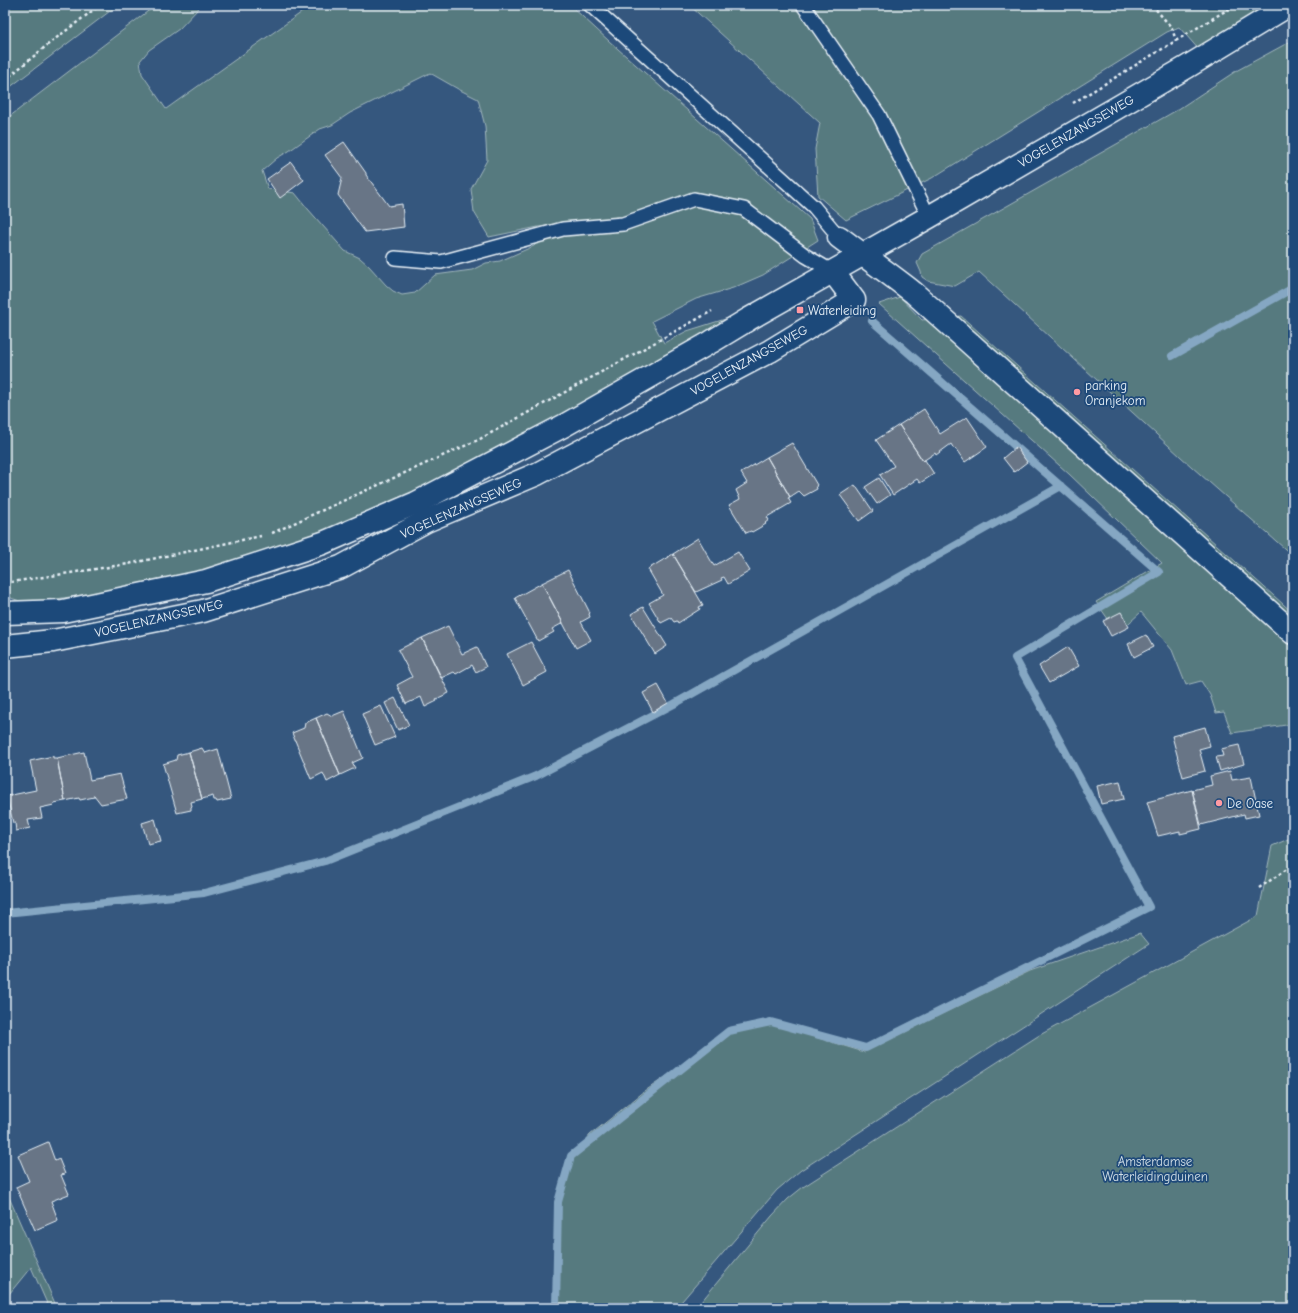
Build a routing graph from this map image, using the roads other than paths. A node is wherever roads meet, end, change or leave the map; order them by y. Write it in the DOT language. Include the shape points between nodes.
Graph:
graph roads {
  1 [pos="590,5"];
  2 [pos="803,5"];
  3 [pos="1289,5"];
  4 [pos="929,217"];
  5 [pos="839,236"];
  6 [pos="862,255"];
  7 [pos="395,258"];
  8 [pos="833,272"];
  9 [pos="421,512"];
  10 [pos="5,613"];
  11 [pos="1293,633"];
  12 [pos="5,646"];
  1 -- 5 [label="lane" via="814,207"];
  2 -- 4 [label="lane" via="879,115"];
  3 -- 4 [label="street, VOGELENZANGSEWEG"];
  4 -- 6 [label="street, VOGELENZANGSEWEG"];
  5 -- 6 [label="street"];
  6 -- 8 [label="street, VOGELENZANGSEWEG"];
  6 -- 11 [label="street" via="914,293"];
  7 -- 8 [label="lane" via="441,262 563,229 623,224 694,199 744,209 806,256"];
  8 -- 9 [label="street, VOGELENZANGSEWEG"];
  8 -- 9 [label="street, VOGELENZANGSEWEG" via="854,300 770,351 537,474"];
  9 -- 10 [label="street, VOGELENZANGSEWEG" via="206,582 63,611"];
  9 -- 12 [label="street, VOGELENZANGSEWEG" via="341,567 203,611 53,641"];
}
